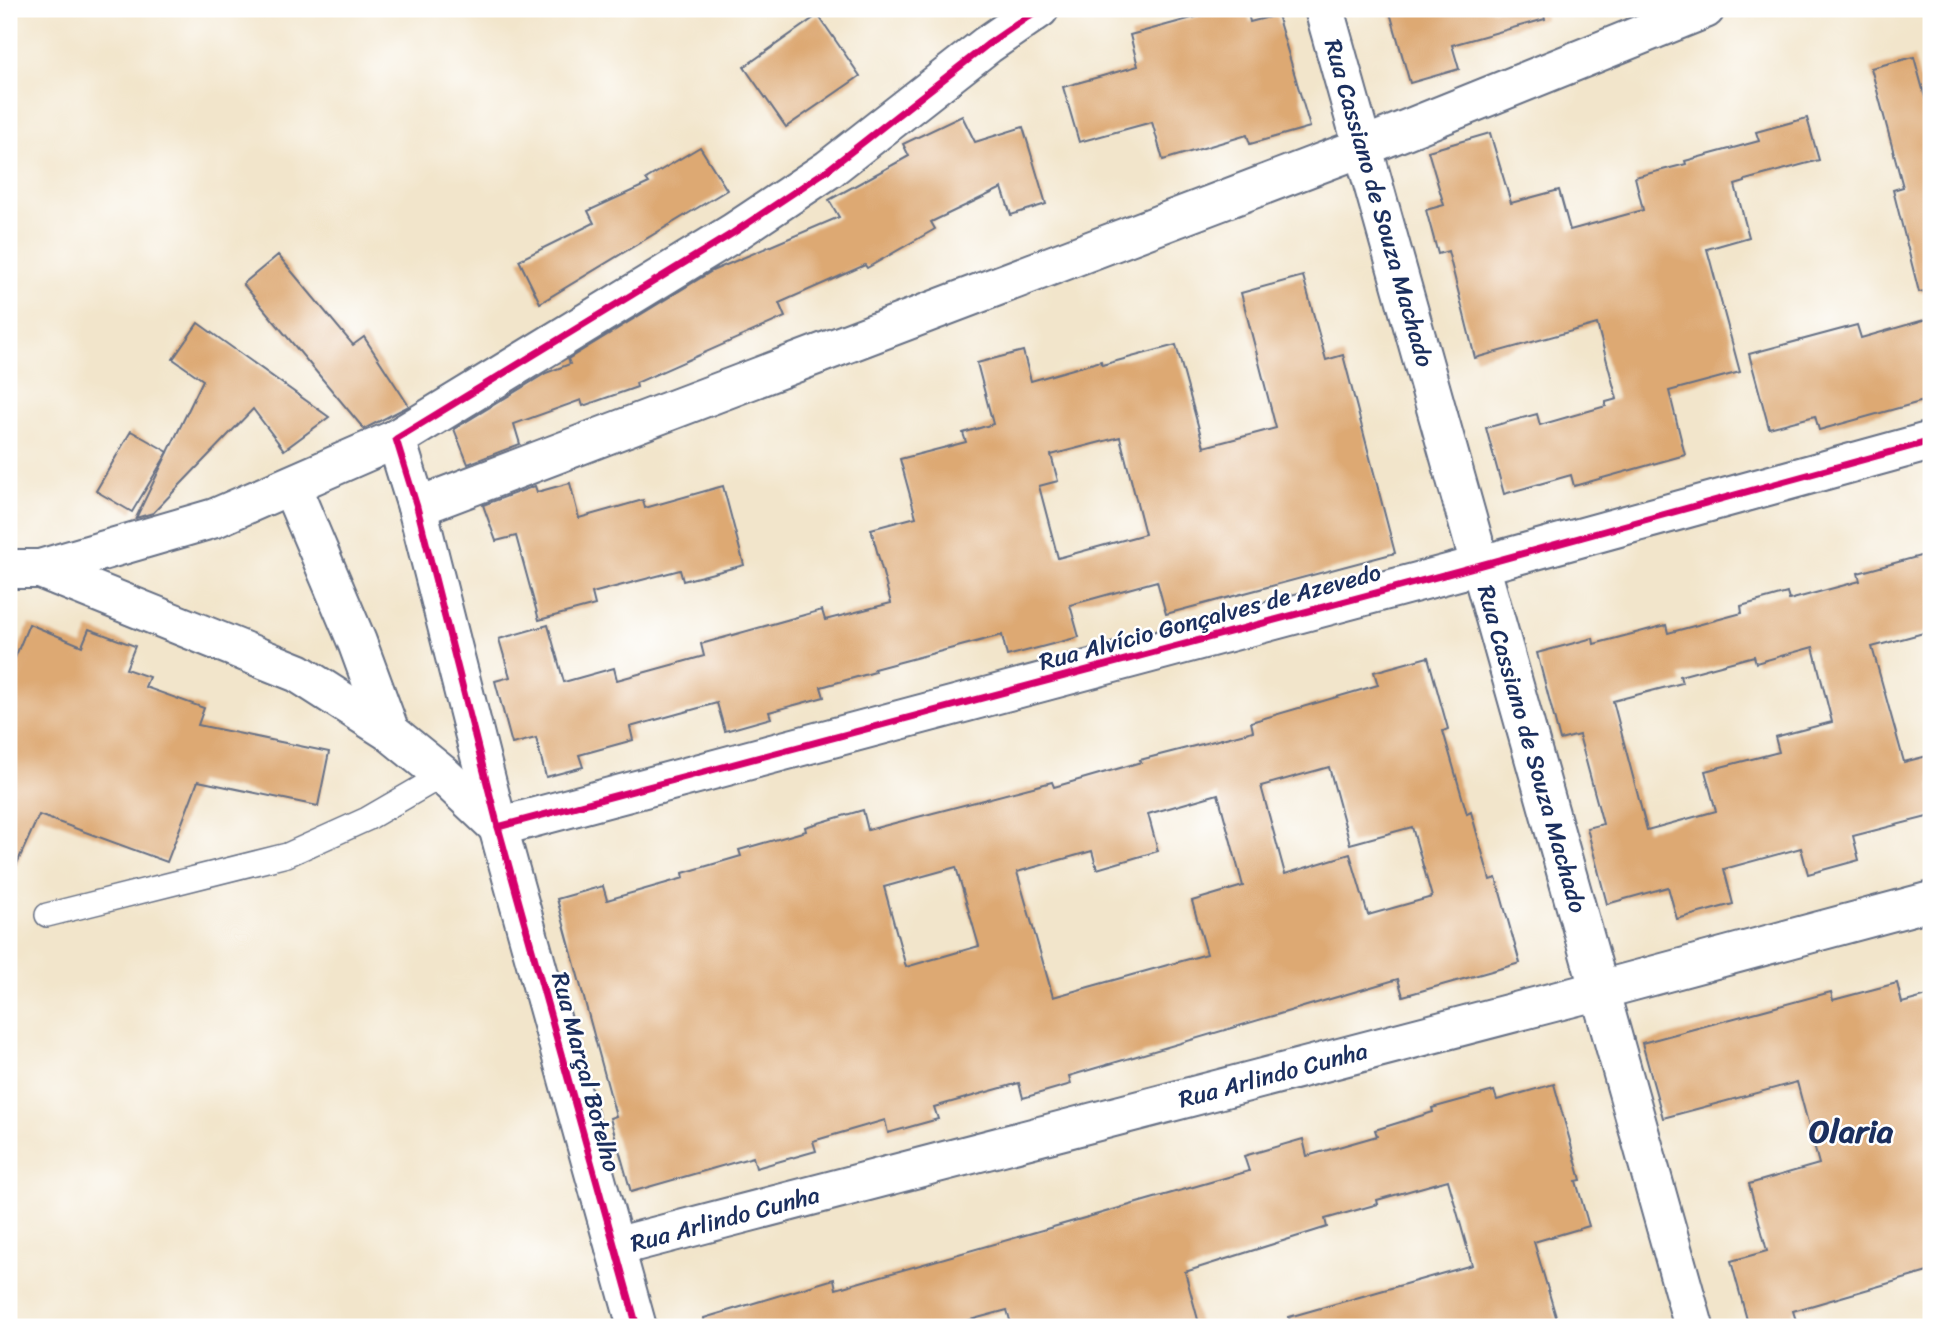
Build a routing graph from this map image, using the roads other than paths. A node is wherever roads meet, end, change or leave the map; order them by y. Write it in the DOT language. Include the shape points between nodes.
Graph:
graph roads {
  1 [pos="1039,9"];
  2 [pos="1324,9"];
  3 [pos="1705,9"];
  4 [pos="1363,147"];
  5 [pos="397,439"];
  6 [pos="1931,441"];
  7 [pos="291,485"];
  8 [pos="417,507"];
  9 [pos="1481,565"];
  10 [pos="25,569"];
  11 [pos="390,732"];
  12 [pos="443,775"];
  13 [pos="498,827"];
  14 [pos="1931,901"];
  15 [pos="47,915"];
  16 [pos="1600,990"];
  17 [pos="615,1247"];
  18 [pos="637,1327"];
  19 [pos="1694,1327"];
  1 -- 5 [label="street" via="829,169"];
  2 -- 4 [label="street, Rua Cassiano de Souza Machado"];
  3 -- 4 [label="street"];
  4 -- 8 [label="street"];
  4 -- 9 [label="street, Rua Cassiano de Souza Machado"];
  5 -- 7 [label="street"];
  5 -- 8 [label="street, Rua Marçal Botelho"];
  6 -- 9 [label="street, Rua Alvício Gonçalves de Azevedo"];
  7 -- 10 [label="street" via="215,518"];
  7 -- 11 [label="street"];
  8 -- 13 [label="street, Rua Marçal Botelho"];
  9 -- 13 [label="street, Rua Alvício Gonçalves de Azevedo"];
  9 -- 16 [label="street, Rua Cassiano de Souza Machado"];
  10 -- 11 [label="street" via="298,673"];
  11 -- 12 [label="street"];
  12 -- 13 [label="street"];
  12 -- 15 [label="lane" via="366,819 287,855"];
  13 -- 17 [label="street, Rua Marçal Botelho"];
  14 -- 16 [label="street, Rua Arlindo Cunha"];
  16 -- 17 [label="street, Rua Arlindo Cunha"];
  16 -- 19 [label="street, Rua Cassiano de Souza Machado"];
  17 -- 18 [label="street, Rua Marçal Botelho"];
}
